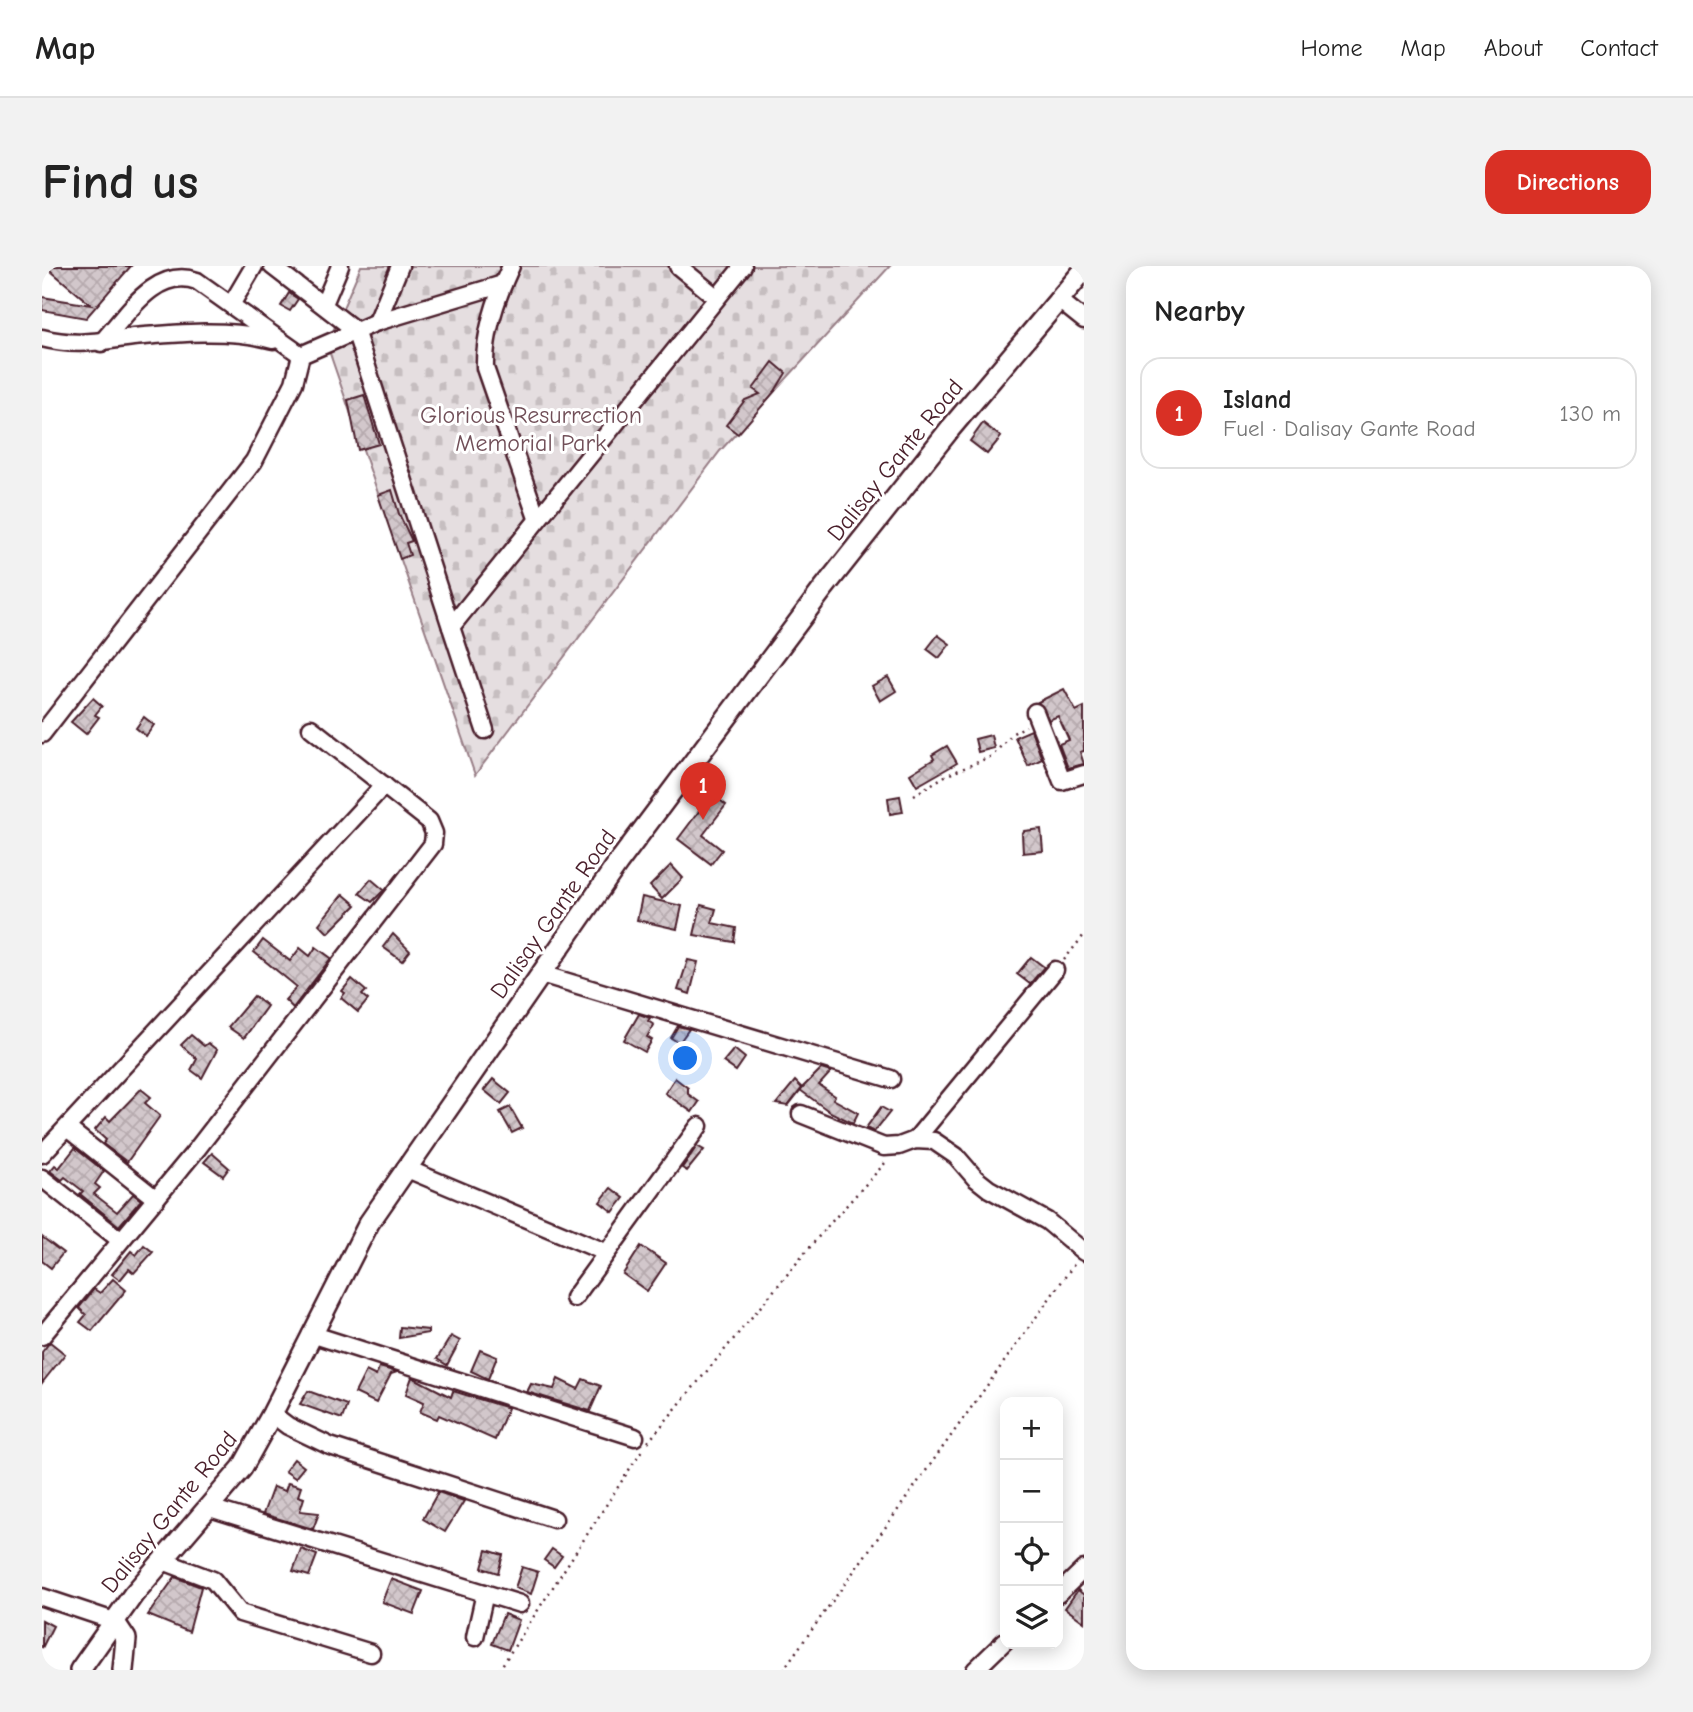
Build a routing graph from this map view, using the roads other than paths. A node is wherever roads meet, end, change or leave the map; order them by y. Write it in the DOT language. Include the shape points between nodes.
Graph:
graph roads {
  1 [pos="254,266"];
  2 [pos="272,266"];
  3 [pos="340,266"];
  4 [pos="400,266"];
  5 [pos="511,266"];
  6 [pos="678,266"];
  7 [pos="743,266"];
  8 [pos="1084,270"];
  9 [pos="503,284"];
  10 [pos="716,297"];
  11 [pos="1059,300"];
  12 [pos="231,304"];
  13 [pos="324,304"];
  14 [pos="1084,320"];
  15 [pos="377,322"];
  16 [pos="355,330"];
  17 [pos="42,338"];
  18 [pos="101,343"];
  19 [pos="295,350"];
  20 [pos="537,518"];
  21 [pos="451,627"];
  22 [pos="1037,716"];
  23 [pos="311,727"];
  24 [pos="485,730"];
  25 [pos="42,734"];
  26 [pos="1084,774"];
  27 [pos="384,785"];
  28 [pos="1055,970"];
  29 [pos="541,974"];
  30 [pos="891,1079"];
  31 [pos="802,1114"];
  32 [pos="698,1126"];
  33 [pos="67,1128"];
  34 [pos="907,1143"];
  35 [pos="42,1154"];
  36 [pos="405,1168"];
  37 [pos="42,1178"];
  38 [pos="156,1199"];
  39 [pos="120,1240"];
  40 [pos="605,1252"];
  41 [pos="1084,1252"];
  42 [pos="574,1298"];
  43 [pos="311,1334"];
  44 [pos="42,1336"];
  45 [pos="272,1414"];
  46 [pos="635,1437"];
  47 [pos="210,1508"];
  48 [pos="554,1519"];
  49 [pos="163,1561"];
  50 [pos="1084,1569"];
  51 [pos="1063,1589"];
  52 [pos="485,1593"];
  53 [pos="42,1597"];
  54 [pos="520,1604"];
  55 [pos="114,1621"];
  56 [pos="475,1637"];
  57 [pos="1000,1646"];
  58 [pos="371,1653"];
  59 [pos="80,1670"];
  60 [pos="123,1670"];
  61 [pos="975,1670"];
  1 -- 12 [label="street"];
  2 -- 13 [label="street"];
  3 -- 13 [label="street"];
  4 -- 15 [label="street"];
  5 -- 9 [label="street"];
  6 -- 10 [label="street"];
  7 -- 10 [label="street"];
  8 -- 11 [label="main road, Dalisay Gante Road"];
  9 -- 15 [label="street"];
  9 -- 20 [label="street" via="484,349 485,368"];
  10 -- 20 [label="street"];
  11 -- 14 [label="street"];
  11 -- 29 [label="main road, Dalisay Gante Road" via="823,589"];
  12 -- 18 [label="street" via="197,281 171,277 156,284"];
  12 -- 19 [label="street"];
  13 -- 16 [label="street"];
  15 -- 16 [label="street"];
  16 -- 19 [label="street"];
  16 -- 21 [label="street"];
  17 -- 18 [label="street" via="79,345"];
  18 -- 19 [label="street" via="132,337 249,333"];
  19 -- 25 [label="street" via="293,383 254,461"];
  20 -- 21 [label="street"];
  21 -- 24 [label="street"];
  22 -- 26 [label="street" via="1062,781"];
  23 -- 27 [label="street"];
  27 -- 33 [label="street"];
  27 -- 38 [label="street" via="429,821 435,834 433,844"];
  28 -- 34 [label="street"];
  29 -- 30 [label="street"];
  29 -- 36 [label="main road, Dalisay Gante Road"];
  31 -- 34 [label="street" via="868,1143 884,1147"];
  32 -- 40 [label="street"];
  33 -- 35 [label="street"];
  33 -- 38 [label="street"];
  34 -- 41 [label="street" via="925,1139 943,1146 989,1189 1047,1221"];
  36 -- 40 [label="street"];
  36 -- 43 [label="main road, Dalisay Gante Road" via="349,1259"];
  37 -- 39 [label="street"];
  38 -- 39 [label="street"];
  39 -- 44 [label="street"];
  40 -- 42 [label="street"];
  43 -- 45 [label="main road, Dalisay Gante Road"];
  43 -- 46 [label="street"];
  45 -- 47 [label="main road, Dalisay Gante Road" via="242,1468"];
  45 -- 48 [label="street" via="330,1447"];
  47 -- 49 [label="main road, Dalisay Gante Road"];
  47 -- 52 [label="street"];
  49 -- 55 [label="main road, Dalisay Gante Road"];
  49 -- 58 [label="street" via="213,1580 240,1613"];
  50 -- 51 [label="street"];
  52 -- 54 [label="street"];
  52 -- 56 [label="street"];
  53 -- 55 [label="street"];
  55 -- 59 [label="main road, Dalisay Gante Road"];
  55 -- 60 [label="main road" via="126,1639"];
  57 -- 61 [label="street"];
}
